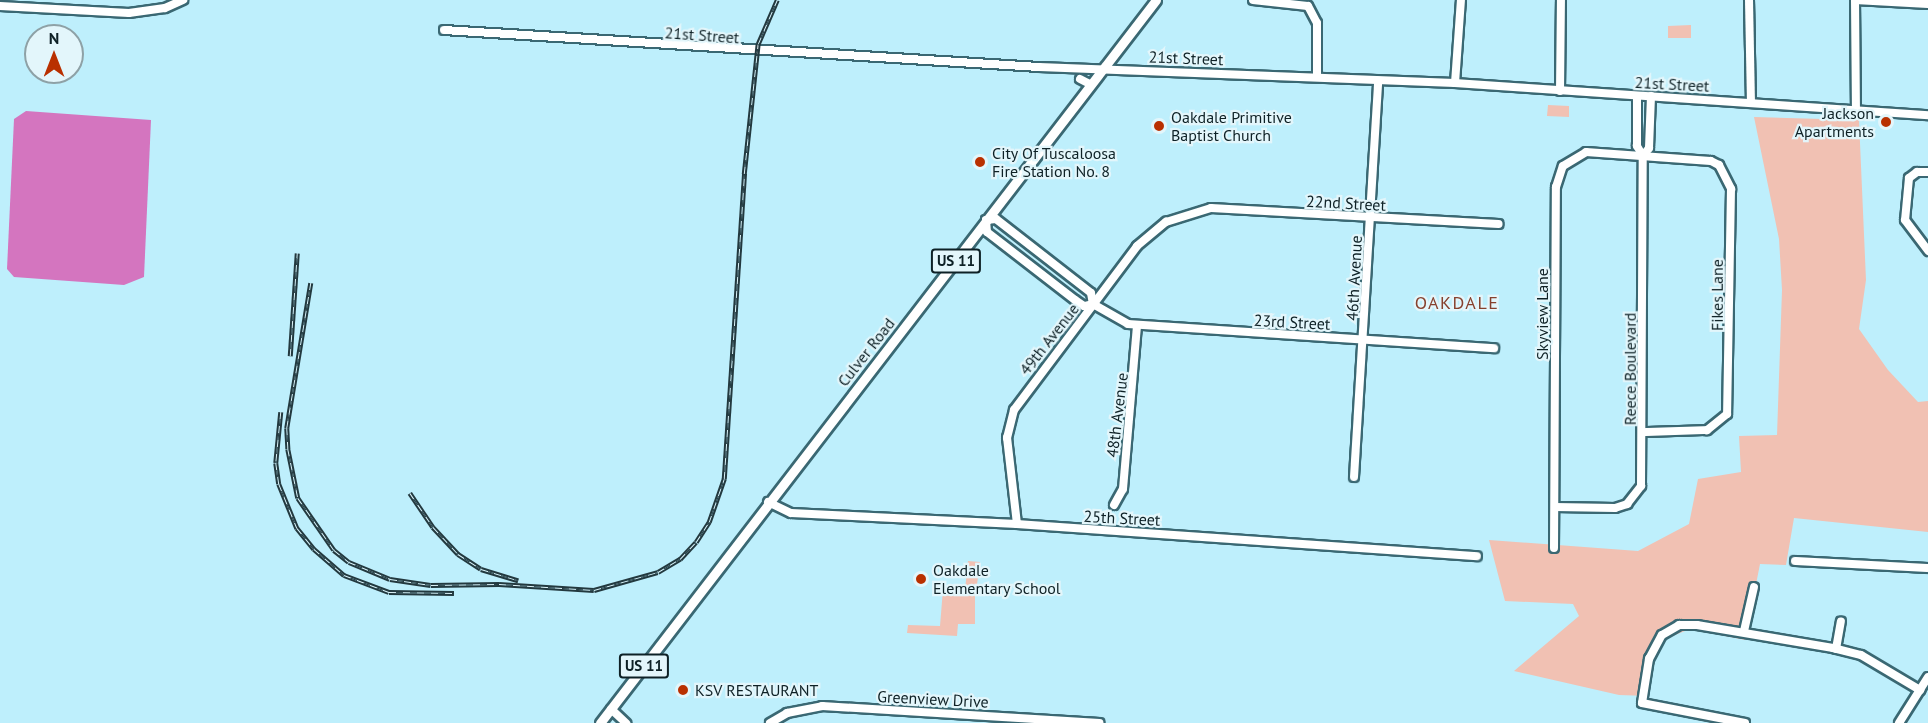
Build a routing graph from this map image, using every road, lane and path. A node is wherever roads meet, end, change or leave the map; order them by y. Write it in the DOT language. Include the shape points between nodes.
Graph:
graph roads {
  1 [pos="183,0"];
  2 [pos="1156,0"];
  3 [pos="1253,0"];
  4 [pos="1461,0"];
  5 [pos="1561,0"];
  6 [pos="1749,0"];
  7 [pos="1855,0"];
  8 [pos="1928,4"];
  9 [pos="0,6"];
  10 [pos="444,30"];
  11 [pos="1102,68"];
  12 [pos="1317,77"];
  13 [pos="1080,79"];
  14 [pos="1378,81"];
  15 [pos="1455,83"];
  16 [pos="1090,84"];
  17 [pos="1560,91"];
  18 [pos="1638,96"];
  19 [pos="1651,96"];
  20 [pos="1751,102"];
  21 [pos="1856,110"];
  22 [pos="1928,114"];
  23 [pos="1642,156"];
  24 [pos="1928,172"];
  25 [pos="1192,212"];
  26 [pos="1370,218"];
  27 [pos="986,220"];
  28 [pos="1499,224"];
  29 [pos="1928,251"];
  30 [pos="1093,304"];
  31 [pos="1137,326"];
  32 [pos="1364,340"];
  33 [pos="1494,348"];
  34 [pos="1643,432"];
  35 [pos="1354,477"];
  36 [pos="768,502"];
  37 [pos="1114,505"];
  38 [pos="1555,507"];
  39 [pos="1017,524"];
  40 [pos="1554,548"];
  41 [pos="1477,556"];
  42 [pos="1795,561"];
  43 [pos="1928,568"];
  44 [pos="1754,587"];
  45 [pos="1841,621"];
  46 [pos="1744,632"];
  47 [pos="1836,649"];
  48 [pos="1928,677"];
  49 [pos="1920,690"];
  50 [pos="611,709"];
  51 [pos="600,723"];
  52 [pos="626,723"];
  53 [pos="770,723"];
  54 [pos="1099,723"];
  55 [pos="1745,723"];
  56 [pos="1899,723"];
  1 -- 9 [label="street" via="156,10 129,13"];
  2 -- 11 [label="main road, Culver Road / US 11"];
  3 -- 12 [label="street" via="1308,6 1317,23"];
  4 -- 15 [label="street"];
  5 -- 17 [label="street"];
  6 -- 20 [label="street"];
  7 -- 8 [label="street"];
  7 -- 21 [label="street"];
  10 -- 11 [label="street, 21st Street" via="757,52"];
  11 -- 12 [label="street, 21st Street"];
  11 -- 16 [label="main road, Culver Road / US 11"];
  12 -- 14 [label="street, 21st Street"];
  13 -- 16 [label="street"];
  14 -- 15 [label="street, 21st Street"];
  14 -- 26 [label="street, 46th Avenue"];
  15 -- 17 [label="street, 21st Street"];
  16 -- 27 [label="main road, Culver Road / US 11"];
  17 -- 18 [label="street, 21st Street"];
  18 -- 19 [label="street, 21st Street"];
  18 -- 23 [label="street, Reece Boulevard" via="1637,146"];
  19 -- 20 [label="street, 21st Street"];
  19 -- 23 [label="street, Reece Boulevard" via="1649,148"];
  20 -- 21 [label="street, 21st Street"];
  21 -- 22 [label="street, 21st Street"];
  23 -- 34 [label="street, Reece Boulevard"];
  23 -- 34 [label="street, Fikes Lane" via="1711,161 1719,165 1731,189 1727,414 1707,430"];
  23 -- 38 [label="street, Skyview Lane" via="1586,152 1569,160 1558,177"];
  24 -- 29 [label="street" via="1917,172 1909,178 1905,220"];
  25 -- 26 [label="street, 22nd Street" via="1239,209"];
  25 -- 30 [label="street, 49th Avenue" via="1150,233"];
  26 -- 28 [label="street, 22nd Street"];
  26 -- 32 [label="street, 46th Avenue"];
  27 -- 30 [label="street, 23rd Street" via="996,219 1091,293"];
  27 -- 30 [label="street, 23rd Street" via="987,232 1075,300 1084,306"];
  27 -- 36 [label="main road, Culver Road / US 11"];
  30 -- 31 [label="street, 23rd Street" via="1110,317"];
  30 -- 39 [label="street, 49th Avenue" via="1023,393 1011,418 1008,447"];
  31 -- 32 [label="street, 23rd Street"];
  31 -- 37 [label="street, 48th Avenue" via="1123,489"];
  32 -- 33 [label="street, 23rd Street"];
  32 -- 35 [label="street, 46th Avenue"];
  34 -- 38 [label="street, Reece Boulevard" via="1641,486 1627,504 1615,508"];
  36 -- 39 [label="street, 25th Street" via="791,513"];
  36 -- 50 [label="main road, Culver Road / US 11"];
  38 -- 40 [label="street, Skyview Lane"];
  39 -- 41 [label="street, 25th Street"];
  42 -- 43 [label="street"];
  44 -- 46 [label="street"];
  45 -- 47 [label="street"];
  46 -- 47 [label="street"];
  46 -- 55 [label="street" via="1678,626 1662,635 1652,650 1642,703"];
  47 -- 49 [label="street" via="1869,659"];
  48 -- 49 [label="street"];
  49 -- 56 [label="street"];
  50 -- 51 [label="main road, Culver Road / US 11"];
  50 -- 52 [label="street"];
  53 -- 54 [label="street, Greenview Drive" via="796,711 822,706"];
}
